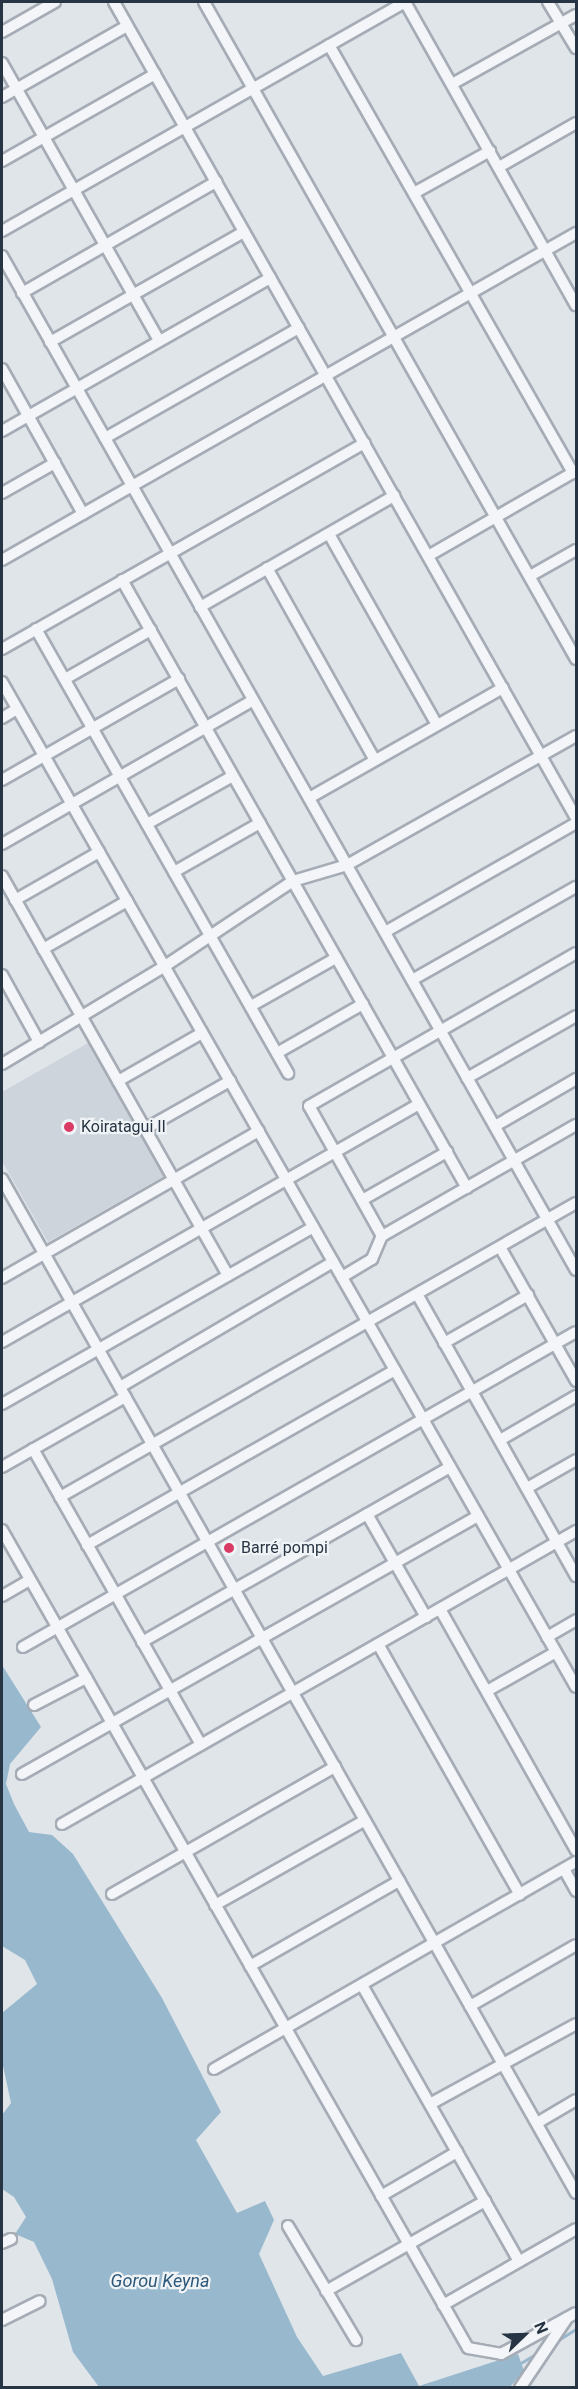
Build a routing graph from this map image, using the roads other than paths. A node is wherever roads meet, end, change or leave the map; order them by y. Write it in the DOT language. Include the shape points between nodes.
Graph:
graph roads {
  1 [pos="55,2"];
  2 [pos="114,2"];
  3 [pos="204,2"];
  4 [pos="405,2"];
  5 [pos="548,2"];
  6 [pos="576,15"];
  7 [pos="562,23"];
  8 [pos="127,26"];
  9 [pos="2,32"];
  10 [pos="329,45"];
  11 [pos="576,48"];
  12 [pos="2,63"];
  13 [pos="155,74"];
  14 [pos="452,84"];
  15 [pos="253,88"];
  16 [pos="16,89"];
  17 [pos="2,97"];
  18 [pos="576,123"];
  19 [pos="185,127"];
  20 [pos="44,137"];
  21 [pos="490,151"];
  22 [pos="2,161"];
  23 [pos="499,167"];
  24 [pos="216,182"];
  25 [pos="74,190"];
  26 [pos="414,193"];
  27 [pos="2,231"];
  28 [pos="244,232"];
  29 [pos="576,233"];
  30 [pos="105,246"];
  31 [pos="546,250"];
  32 [pos="2,256"];
  33 [pos="270,278"];
  34 [pos="22,292"];
  35 [pos="470,293"];
  36 [pos="133,295"];
  37 [pos="576,305"];
  38 [pos="299,328"];
  39 [pos="394,337"];
  40 [pos="159,341"];
  41 [pos="50,342"];
  42 [pos="2,371"];
  43 [pos="326,375"];
  44 [pos="76,388"];
  45 [pos="28,416"];
  46 [pos="2,430"];
  47 [pos="105,438"];
  48 [pos="364,443"];
  49 [pos="55,463"];
  50 [pos="574,472"];
  51 [pos="132,486"];
  52 [pos="2,493"];
  53 [pos="394,496"];
  54 [pos="83,514"];
  55 [pos="496,517"];
  56 [pos="328,534"];
  57 [pos="576,550"];
  58 [pos="170,553"];
  59 [pos="428,556"];
  60 [pos="2,560"];
  61 [pos="267,568"];
  62 [pos="530,576"];
  63 [pos="122,580"];
  64 [pos="200,607"];
  65 [pos="36,629"];
  66 [pos="151,630"];
  67 [pos="572,639"];
  68 [pos="2,649"];
  69 [pos="576,659"];
  70 [pos="65,679"];
  71 [pos="179,679"];
  72 [pos="2,682"];
  73 [pos="503,688"];
  74 [pos="253,700"];
  75 [pos="17,709"];
  76 [pos="2,718"];
  77 [pos="437,725"];
  78 [pos="93,728"];
  79 [pos="206,728"];
  80 [pos="576,736"];
  81 [pos="44,756"];
  82 [pos="542,756"];
  83 [pos="374,759"];
  84 [pos="120,776"];
  85 [pos="233,776"];
  86 [pos="2,780"];
  87 [pos="309,798"];
  88 [pos="71,804"];
  89 [pos="576,818"];
  90 [pos="260,823"];
  91 [pos="576,823"];
  92 [pos="147,824"];
  93 [pos="2,844"];
  94 [pos="99,852"];
  95 [pos="347,865"];
  96 [pos="174,872"];
  97 [pos="2,876"];
  98 [pos="293,880"];
  99 [pos="576,887"];
  100 [pos="15,900"];
  101 [pos="127,901"];
  102 [pos="385,932"];
  103 [pos="210,934"];
  104 [pos="43,949"];
  105 [pos="576,953"];
  106 [pos="336,958"];
  107 [pos="165,966"];
  108 [pos="2,975"];
  109 [pos="412,980"];
  110 [pos="363,1004"];
  111 [pos="250,1006"];
  112 [pos="576,1016"];
  113 [pos="82,1018"];
  114 [pos="441,1031"];
  115 [pos="202,1033"];
  116 [pos="39,1042"];
  117 [pos="277,1053"];
  118 [pos="393,1058"];
  119 [pos="2,1064"];
  120 [pos="288,1073"];
  121 [pos="467,1078"];
  122 [pos="576,1079"];
  123 [pos="118,1081"];
  124 [pos="230,1081"];
  125 [pos="420,1104"];
  126 [pos="576,1125"];
  127 [pos="495,1126"];
  128 [pos="145,1130"];
  129 [pos="259,1131"];
  130 [pos="335,1152"];
  131 [pos="447,1152"];
  132 [pos="514,1161"];
  133 [pos="2,1179"];
  134 [pos="174,1180"];
  135 [pos="286,1180"];
  136 [pos="467,1188"];
  137 [pos="362,1200"];
  138 [pos="576,1203"];
  139 [pos="548,1220"];
  140 [pos="313,1227"];
  141 [pos="201,1228"];
  142 [pos="382,1236"];
  143 [pos="501,1247"];
  144 [pos="44,1254"];
  145 [pos="333,1262"];
  146 [pos="576,1270"];
  147 [pos="228,1275"];
  148 [pos="342,1277"];
  149 [pos="2,1278"];
  150 [pos="417,1294"];
  151 [pos="528,1295"];
  152 [pos="71,1302"];
  153 [pos="368,1322"];
  154 [pos="576,1332"];
  155 [pos="2,1342"];
  156 [pos="444,1343"];
  157 [pos="555,1344"];
  158 [pos="98,1349"];
  159 [pos="395,1370"];
  160 [pos="576,1381"];
  161 [pos="472,1391"];
  162 [pos="122,1392"];
  163 [pos="576,1396"];
  164 [pos="2,1402"];
  165 [pos="423,1419"];
  166 [pos="500,1440"];
  167 [pos="152,1445"];
  168 [pos="33,1449"];
  169 [pos="576,1460"];
  170 [pos="2,1467"];
  171 [pos="450,1467"];
  172 [pos="527,1488"];
  173 [pos="179,1492"];
  174 [pos="60,1497"];
  175 [pos="367,1514"];
  176 [pos="478,1516"];
  177 [pos="2,1532"];
  178 [pos="576,1532"];
  179 [pos="207,1542"];
  180 [pos="558,1542"];
  181 [pos="87,1545"];
  182 [pos="395,1563"];
  183 [pos="509,1570"];
  184 [pos="576,1576"];
  185 [pos="30,1581"];
  186 [pos="234,1590"];
  187 [pos="115,1594"];
  188 [pos="2,1596"];
  189 [pos="440,1609"];
  190 [pos="426,1617"];
  191 [pos="576,1620"];
  192 [pos="57,1627"];
  193 [pos="547,1637"];
  194 [pos="262,1639"];
  195 [pos="142,1642"];
  196 [pos="378,1644"];
  197 [pos="23,1647"];
  198 [pos="556,1652"];
  199 [pos="86,1678"];
  200 [pos="576,1688"];
  201 [pos="487,1691"];
  202 [pos="168,1692"];
  203 [pos="293,1693"];
  204 [pos="34,1705"];
  205 [pos="112,1724"];
  206 [pos="201,1745"];
  207 [pos="335,1767"];
  208 [pos="22,1774"];
  209 [pos="143,1778"];
  210 [pos="365,1820"];
  211 [pos="62,1824"];
  212 [pos="576,1850"];
  213 [pos="185,1852"];
  214 [pos="576,1862"];
  215 [pos="564,1869"];
  216 [pos="399,1881"];
  217 [pos="576,1891"];
  218 [pos="112,1894"];
  219 [pos="520,1895"];
  220 [pos="215,1905"];
  221 [pos="435,1943"];
  222 [pos="576,1945"];
  223 [pos="250,1966"];
  224 [pos="362,1985"];
  225 [pos="470,2006"];
  226 [pos="576,2024"];
  227 [pos="285,2028"];
  228 [pos="504,2065"];
  229 [pos="214,2069"];
  230 [pos="576,2100"];
  231 [pos="430,2104"];
  232 [pos="537,2123"];
  233 [pos="457,2152"];
  234 [pos="573,2179"];
  235 [pos="576,2193"];
  236 [pos="381,2196"];
  237 [pos="484,2201"];
  238 [pos="288,2226"];
  239 [pos="576,2229"];
  240 [pos="409,2245"];
  241 [pos="519,2261"];
  242 [pos="326,2291"];
  243 [pos="40,2301"];
  244 [pos="443,2304"];
  245 [pos="572,2315"];
  246 [pos="2,2320"];
  247 [pos="356,2340"];
  248 [pos="520,2388"];
  1 -- 9 [label="street"];
  2 -- 8 [label="street"];
  3 -- 15 [label="street"];
  4 -- 10 [label="street"];
  4 -- 14 [label="street"];
  5 -- 7 [label="street"];
  6 -- 7 [label="street"];
  7 -- 11 [label="street"];
  7 -- 14 [label="street"];
  8 -- 13 [label="street"];
  8 -- 16 [label="street"];
  10 -- 15 [label="street"];
  10 -- 26 [label="street"];
  12 -- 16 [label="street"];
  13 -- 19 [label="street"];
  13 -- 20 [label="street"];
  14 -- 21 [label="street"];
  15 -- 19 [label="street"];
  15 -- 39 [label="street"];
  16 -- 17 [label="street"];
  16 -- 20 [label="street"];
  18 -- 23 [label="street"];
  19 -- 24 [label="street"];
  19 -- 25 [label="street"];
  20 -- 22 [label="street"];
  20 -- 25 [label="street"];
  21 -- 23 [label="street"];
  21 -- 26 [label="street"];
  23 -- 31 [label="street"];
  24 -- 28 [label="street"];
  24 -- 30 [label="street"];
  25 -- 27 [label="street"];
  25 -- 30 [label="street"];
  26 -- 35 [label="street"];
  28 -- 33 [label="street"];
  28 -- 36 [label="street"];
  29 -- 31 [label="street"];
  30 -- 34 [label="street"];
  30 -- 36 [label="street"];
  31 -- 35 [label="street"];
  31 -- 37 [label="street"];
  32 -- 34 [label="street"];
  33 -- 38 [label="street"];
  33 -- 40 [label="street"];
  34 -- 41 [label="street"];
  35 -- 39 [label="street"];
  35 -- 50 [label="street"];
  36 -- 40 [label="street"];
  36 -- 41 [label="street"];
  38 -- 43 [label="street"];
  38 -- 47 [label="street"];
  39 -- 43 [label="street"];
  39 -- 55 [label="street"];
  40 -- 44 [label="street"];
  41 -- 44 [label="street"];
  42 -- 45 [label="street"];
  43 -- 48 [label="street"];
  43 -- 51 [label="street"];
  44 -- 45 [label="street"];
  44 -- 47 [label="street"];
  45 -- 46 [label="street"];
  45 -- 49 [label="street"];
  47 -- 51 [label="street"];
  48 -- 53 [label="street"];
  48 -- 58 [label="street"];
  49 -- 52 [label="street"];
  49 -- 54 [label="street"];
  50 -- 55 [label="street"];
  51 -- 54 [label="street"];
  51 -- 58 [label="street"];
  53 -- 56 [label="street"];
  53 -- 59 [label="street"];
  54 -- 60 [label="street"];
  55 -- 59 [label="street"];
  55 -- 62 [label="street"];
  56 -- 61 [label="street"];
  56 -- 77 [label="street"];
  57 -- 62 [label="street"];
  58 -- 63 [label="street"];
  58 -- 64 [label="street"];
  59 -- 73 [label="street"];
  61 -- 64 [label="street"];
  61 -- 83 [label="street"];
  62 -- 67 [label="street"];
  63 -- 65 [label="street"];
  63 -- 66 [label="street"];
  64 -- 74 [label="street"];
  65 -- 68 [label="street"];
  65 -- 70 [label="street"];
  66 -- 70 [label="street"];
  66 -- 71 [label="street"];
  67 -- 69 [label="street"];
  70 -- 78 [label="street"];
  71 -- 78 [label="street"];
  71 -- 79 [label="street"];
  72 -- 75 [label="street"];
  73 -- 77 [label="street"];
  73 -- 82 [label="street"];
  74 -- 79 [label="street"];
  74 -- 87 [label="street"];
  75 -- 76 [label="street"];
  75 -- 81 [label="street"];
  77 -- 83 [label="street"];
  78 -- 81 [label="street"];
  78 -- 84 [label="street"];
  79 -- 84 [label="street"];
  79 -- 85 [label="street"];
  80 -- 82 [label="street"];
  81 -- 86 [label="street"];
  81 -- 88 [label="street"];
  82 -- 89 [label="street"];
  82 -- 95 [label="street"];
  83 -- 87 [label="street"];
  84 -- 88 [label="street"];
  84 -- 92 [label="street"];
  85 -- 90 [label="street"];
  85 -- 92 [label="street"];
  87 -- 95 [label="street"];
  88 -- 93 [label="street"];
  88 -- 94 [label="street"];
  90 -- 96 [label="street"];
  90 -- 98 [label="street"];
  91 -- 102 [label="street"];
  92 -- 96 [label="street"];
  94 -- 100 [label="street"];
  94 -- 101 [label="street"];
  95 -- 98 [label="street"];
  95 -- 102 [label="street"];
  96 -- 103 [label="street"];
  97 -- 100 [label="street"];
  98 -- 103 [label="street"];
  98 -- 106 [label="street"];
  99 -- 109 [label="street"];
  100 -- 104 [label="street"];
  101 -- 104 [label="street"];
  101 -- 107 [label="street"];
  102 -- 109 [label="street"];
  103 -- 107 [label="street"];
  103 -- 111 [label="street"];
  104 -- 113 [label="street"];
  105 -- 114 [label="street"];
  106 -- 110 [label="street"];
  106 -- 111 [label="street"];
  107 -- 113 [label="street"];
  107 -- 115 [label="street"];
  108 -- 116 [label="street"];
  109 -- 114 [label="street"];
  110 -- 117 [label="street"];
  110 -- 118 [label="street"];
  111 -- 117 [label="street"];
  112 -- 121 [label="street"];
  113 -- 116 [label="street"];
  113 -- 123 [label="street"];
  114 -- 118 [label="street"];
  114 -- 121 [label="street"];
  115 -- 123 [label="street"];
  115 -- 124 [label="street"];
  116 -- 119 [label="street"];
  117 -- 120 [label="street"];
  118 -- 125 [label="street"];
  118 -- 130 [label="street" via="309,1106"];
  121 -- 127 [label="street"];
  122 -- 127 [label="street"];
  123 -- 128 [label="street"];
  124 -- 128 [label="street"];
  124 -- 129 [label="street"];
  125 -- 130 [label="street"];
  125 -- 131 [label="street"];
  126 -- 132 [label="street"];
  127 -- 132 [label="street"];
  128 -- 134 [label="street"];
  129 -- 134 [label="street"];
  129 -- 135 [label="street"];
  130 -- 135 [label="street"];
  130 -- 137 [label="street"];
  131 -- 136 [label="street"];
  131 -- 137 [label="street"];
  132 -- 136 [label="street"];
  132 -- 139 [label="street"];
  133 -- 144 [label="street"];
  134 -- 141 [label="street"];
  134 -- 144 [label="street"];
  135 -- 140 [label="street"];
  135 -- 141 [label="street"];
  136 -- 142 [label="street"];
  137 -- 142 [label="street"];
  138 -- 139 [label="street"];
  139 -- 143 [label="street"];
  139 -- 146 [label="street"];
  140 -- 145 [label="street"];
  140 -- 147 [label="street"];
  141 -- 147 [label="street"];
  141 -- 152 [label="street"];
  142 -- 148 [label="street" via="372,1258"];
  143 -- 150 [label="street"];
  143 -- 151 [label="street"];
  144 -- 149 [label="street"];
  144 -- 152 [label="street"];
  145 -- 148 [label="street"];
  145 -- 162 [label="street"];
  147 -- 158 [label="street"];
  148 -- 153 [label="street"];
  150 -- 153 [label="street"];
  150 -- 156 [label="street"];
  151 -- 156 [label="street"];
  151 -- 157 [label="street"];
  152 -- 155 [label="street"];
  152 -- 158 [label="street"];
  153 -- 159 [label="street"];
  153 -- 167 [label="street"];
  154 -- 157 [label="street"];
  156 -- 161 [label="street"];
  157 -- 160 [label="street"];
  157 -- 161 [label="street"];
  158 -- 162 [label="street"];
  158 -- 164 [label="street"];
  159 -- 165 [label="street"];
  159 -- 173 [label="street"];
  161 -- 165 [label="street"];
  161 -- 166 [label="street"];
  162 -- 167 [label="street"];
  162 -- 168 [label="street"];
  163 -- 166 [label="street"];
  165 -- 171 [label="street"];
  165 -- 179 [label="street"];
  166 -- 172 [label="street"];
  167 -- 173 [label="street"];
  167 -- 174 [label="street"];
  168 -- 170 [label="street"];
  168 -- 174 [label="street"];
  169 -- 172 [label="street"];
  171 -- 175 [label="street"];
  171 -- 176 [label="street"];
  172 -- 180 [label="street"];
  173 -- 179 [label="street"];
  173 -- 181 [label="street"];
  174 -- 181 [label="street"];
  175 -- 182 [label="street"];
  175 -- 186 [label="street"];
  176 -- 182 [label="street"];
  176 -- 183 [label="street"];
  177 -- 185 [label="street"];
  178 -- 180 [label="street"];
  179 -- 186 [label="street"];
  179 -- 187 [label="street"];
  180 -- 183 [label="street"];
  180 -- 184 [label="street"];
  181 -- 187 [label="street"];
  182 -- 190 [label="street"];
  182 -- 194 [label="street"];
  183 -- 189 [label="street"];
  183 -- 193 [label="street"];
  185 -- 188 [label="street"];
  185 -- 192 [label="street"];
  186 -- 194 [label="street"];
  186 -- 195 [label="street"];
  187 -- 192 [label="street"];
  187 -- 195 [label="street"];
  189 -- 190 [label="street"];
  189 -- 201 [label="street"];
  190 -- 196 [label="street"];
  191 -- 193 [label="street"];
  192 -- 197 [label="street"];
  192 -- 199 [label="street"];
  193 -- 198 [label="street"];
  194 -- 202 [label="street"];
  194 -- 203 [label="street"];
  195 -- 202 [label="street"];
  196 -- 203 [label="street"];
  196 -- 219 [label="street"];
  198 -- 200 [label="street"];
  198 -- 201 [label="street"];
  199 -- 204 [label="street"];
  199 -- 205 [label="street"];
  201 -- 212 [label="street"];
  202 -- 205 [label="street"];
  202 -- 206 [label="street"];
  203 -- 206 [label="street"];
  203 -- 207 [label="street"];
  205 -- 208 [label="street"];
  205 -- 209 [label="street"];
  206 -- 209 [label="street"];
  207 -- 210 [label="street"];
  207 -- 213 [label="street"];
  209 -- 211 [label="street"];
  209 -- 213 [label="street"];
  210 -- 216 [label="street"];
  210 -- 220 [label="street"];
  213 -- 218 [label="street"];
  213 -- 220 [label="street"];
  214 -- 215 [label="street"];
  215 -- 217 [label="street"];
  215 -- 219 [label="street"];
  216 -- 221 [label="street"];
  216 -- 223 [label="street"];
  219 -- 221 [label="street"];
  220 -- 223 [label="street"];
  221 -- 224 [label="street"];
  221 -- 225 [label="street"];
  222 -- 225 [label="street"];
  223 -- 227 [label="street"];
  224 -- 227 [label="street"];
  224 -- 231 [label="street"];
  225 -- 228 [label="street"];
  226 -- 228 [label="street"];
  227 -- 229 [label="street"];
  227 -- 236 [label="street"];
  228 -- 231 [label="street"];
  228 -- 232 [label="street"];
  230 -- 232 [label="street"];
  231 -- 233 [label="street"];
  232 -- 234 [label="street"];
  233 -- 236 [label="street"];
  233 -- 237 [label="street"];
  234 -- 235 [label="street"];
  236 -- 240 [label="street"];
  237 -- 240 [label="street"];
  237 -- 241 [label="street"];
  238 -- 242 [label="street"];
  239 -- 241 [label="street"];
  240 -- 242 [label="street"];
  240 -- 244 [label="street"];
  241 -- 244 [label="street"];
  242 -- 247 [label="street"];
  243 -- 246 [label="street"];
  244 -- 245 [label="street" via="468,2348 485,2354 501,2354"];
  245 -- 248 [label="street"];
}
